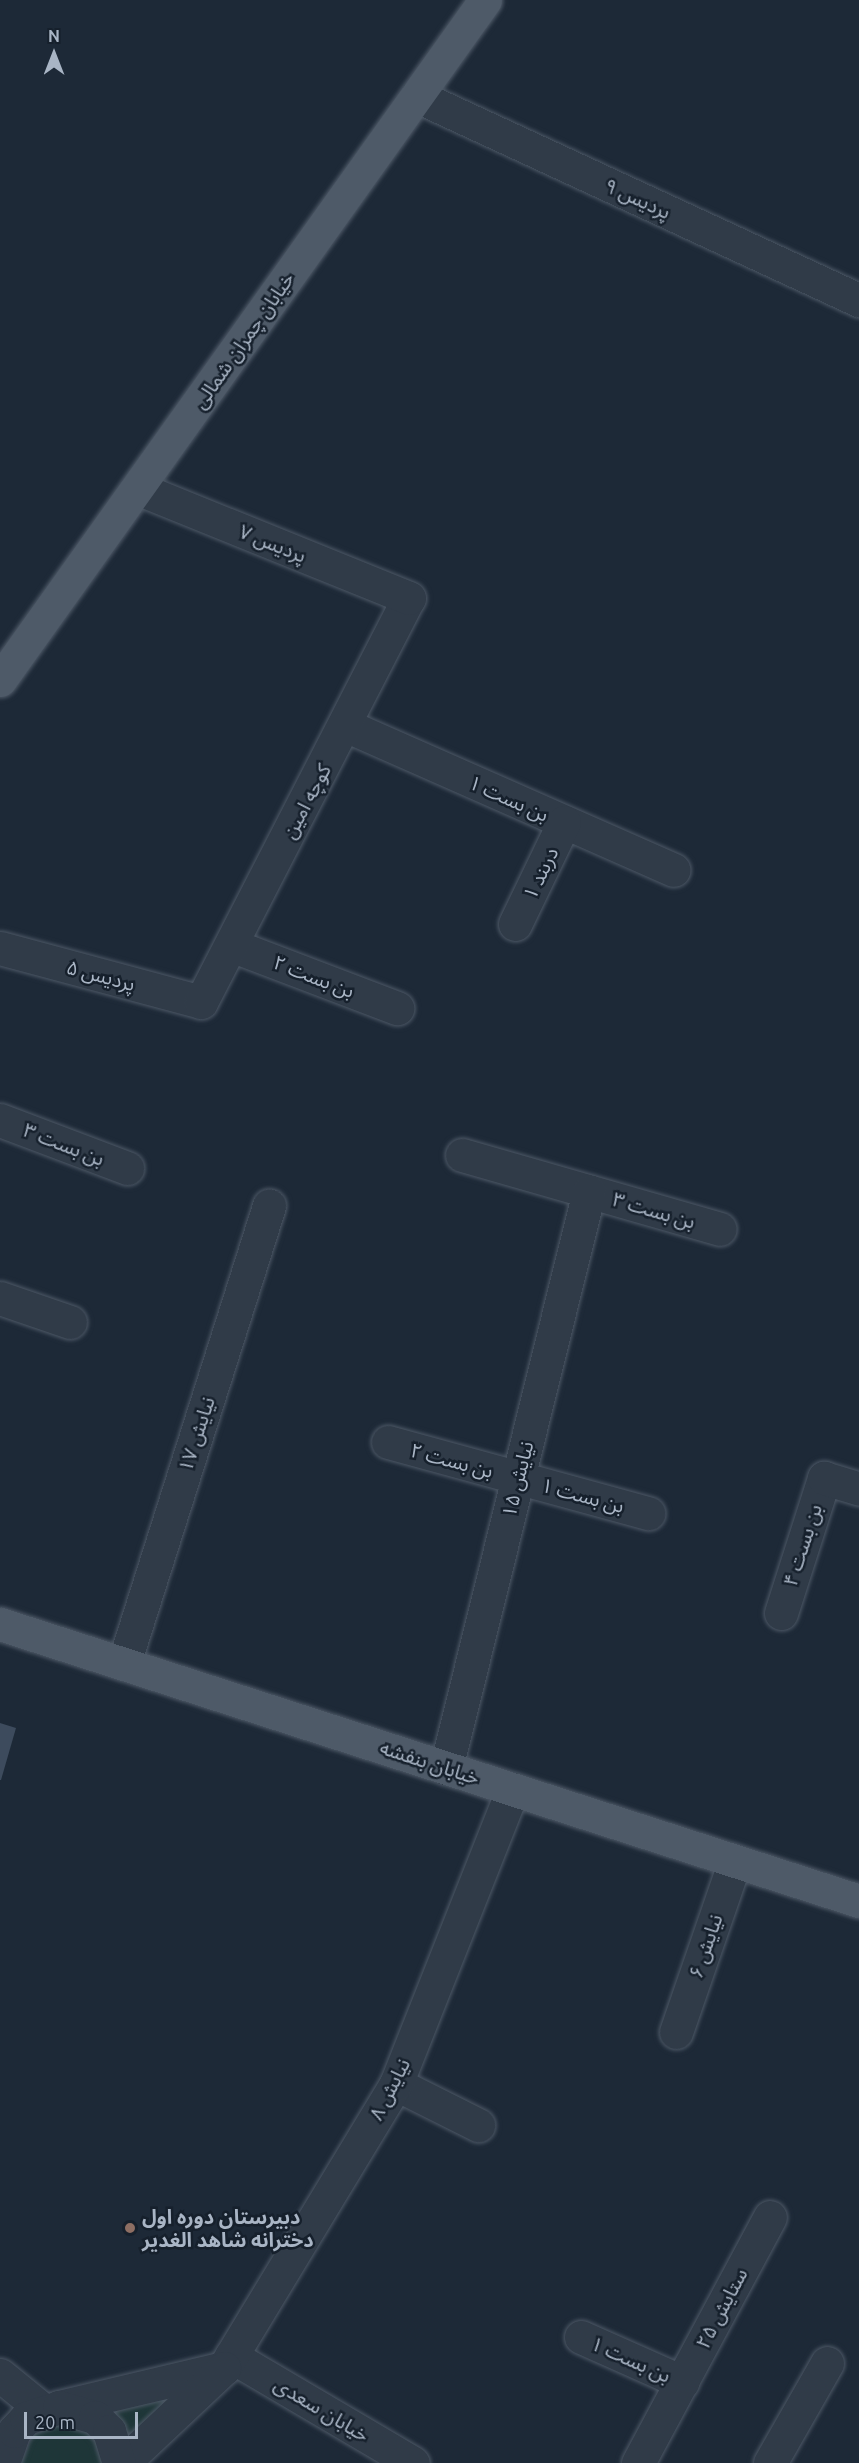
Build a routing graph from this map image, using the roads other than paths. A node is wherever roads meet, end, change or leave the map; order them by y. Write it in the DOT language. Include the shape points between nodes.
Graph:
graph roads {
  1 [pos="485,0"];
  2 [pos="417,96"];
  3 [pos="859,300"];
  4 [pos="137,488"];
  5 [pos="410,598"];
  6 [pos="0,680"];
  7 [pos="345,725"];
  8 [pos="564,822"];
  9 [pos="673,870"];
  10 [pos="515,924"];
  11 [pos="231,945"];
  12 [pos="0,948"];
  13 [pos="201,1002"];
  14 [pos="397,1008"];
  15 [pos="0,1120"];
  16 [pos="462,1155"];
  17 [pos="127,1168"];
  18 [pos="589,1191"];
  19 [pos="269,1205"];
  20 [pos="720,1229"];
  21 [pos="0,1298"];
  22 [pos="70,1322"];
  23 [pos="388,1442"];
  24 [pos="517,1477"];
  25 [pos="859,1489"];
  26 [pos="648,1513"];
  27 [pos="781,1612"];
  28 [pos="0,1624"];
  29 [pos="124,1664"];
  30 [pos="446,1768"];
  31 [pos="513,1789"];
  32 [pos="735,1861"];
  33 [pos="859,1901"];
  34 [pos="676,2032"];
  35 [pos="396,2084"];
  36 [pos="478,2125"];
  37 [pos="770,2217"];
  38 [pos="581,2337"];
  39 [pos="228,2362"];
  40 [pos="826,2363"];
  41 [pos="0,2375"];
  42 [pos="682,2382"];
  43 [pos="51,2408"];
  44 [pos="0,2458"];
  45 [pos="3,2463"];
  46 [pos="121,2463"];
  47 [pos="413,2463"];
  48 [pos="638,2463"];
  49 [pos="770,2463"];
  1 -- 2 [label="main road, خیابان چمران شمالی"];
  2 -- 3 [label="street, پردیس ۹"];
  2 -- 4 [label="main road, خیابان چمران شمالی"];
  4 -- 5 [label="street, پردیس ۷"];
  4 -- 6 [label="main road, خیابان چمران شمالی"];
  5 -- 7 [label="street, کوچه امین"];
  7 -- 8 [label="street, بن بست ۱"];
  7 -- 11 [label="street, کوچه امین"];
  8 -- 9 [label="street, بن بست ۱"];
  8 -- 10 [label="street, دربند ۱"];
  11 -- 13 [label="street, کوچه امین"];
  11 -- 14 [label="street, بن بست ۲"];
  12 -- 13 [label="street, پردیس ۵"];
  15 -- 17 [label="street, بن بست ۳"];
  16 -- 18 [label="street"];
  18 -- 20 [label="street, بن بست ۳"];
  18 -- 24 [label="street, نیایش ۱۵"];
  19 -- 29 [label="street, نیایش ۱۷"];
  21 -- 22 [label="street"];
  23 -- 24 [label="street, بن بست ۲"];
  24 -- 26 [label="street, بن بست ۱"];
  24 -- 30 [label="street, نیایش ۱۵"];
  25 -- 27 [label="street, بن بست ۴" via="824,1478"];
  28 -- 29 [label="main road, خیابان بنفشه"];
  29 -- 30 [label="main road, خیابان بنفشه"];
  30 -- 31 [label="main road, خیابان بنفشه"];
  31 -- 32 [label="main road, خیابان بنفشه"];
  31 -- 35 [label="street, نیایش ۸"];
  32 -- 33 [label="main road, خیابان بنفشه"];
  32 -- 34 [label="street, نیایش ۶"];
  35 -- 36 [label="street"];
  35 -- 39 [label="street, نیایش ۸"];
  37 -- 42 [label="street, ستایش ۲۵"];
  38 -- 42 [label="street, بن بست ۱"];
  39 -- 43 [label="street"];
  39 -- 46 [label="street, نیایش ۸"];
  39 -- 47 [label="street, خیابان سعدی"];
  40 -- 49 [label="street"];
  41 -- 43 [label="street"];
  42 -- 48 [label="street, ستایش ۲۵"];
  43 -- 45 [label="street" via="14,2431"];
  43 -- 46 [label="street" via="95,2417 109,2431"];
  44 -- 45 [label="street"];
}
